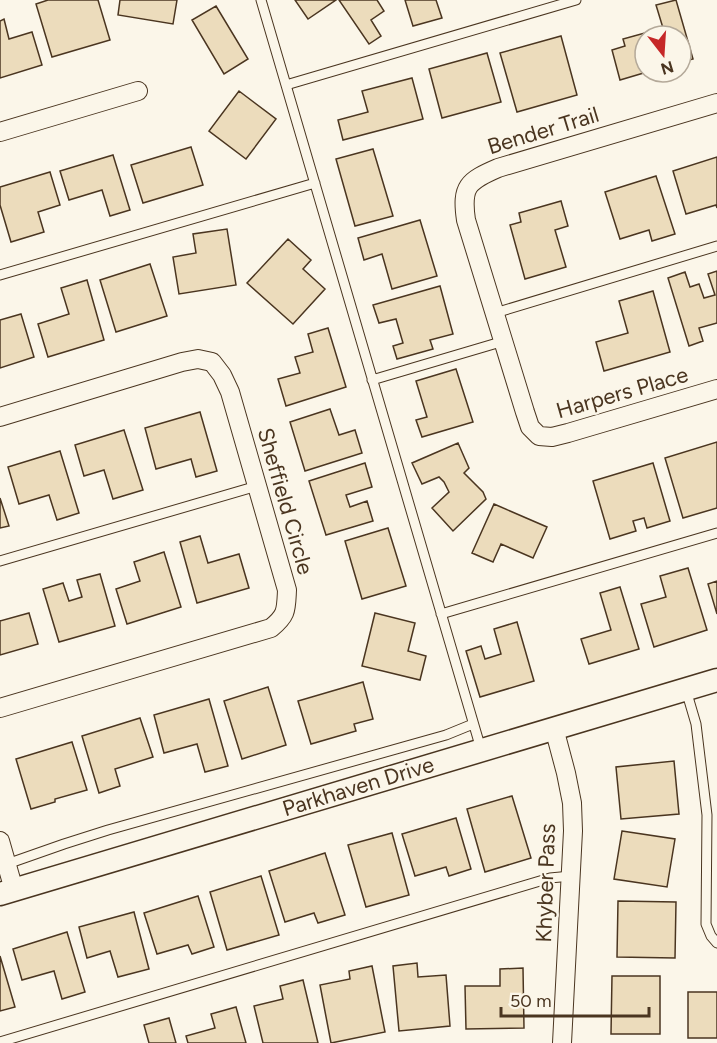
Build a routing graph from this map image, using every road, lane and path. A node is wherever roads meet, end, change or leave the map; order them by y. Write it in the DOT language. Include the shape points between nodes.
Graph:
graph roads {
  1 [pos="261,0"];
  2 [pos="576,0"];
  3 [pos="286,85"];
  4 [pos="138,91"];
  5 [pos="717,103"];
  6 [pos="0,132"];
  7 [pos="315,183"];
  8 [pos="717,246"];
  9 [pos="0,275"];
  10 [pos="495,313"];
  11 [pos="504,341"];
  12 [pos="372,380"];
  13 [pos="717,389"];
  14 [pos="0,417"];
  15 [pos="539,436"];
  16 [pos="256,486"];
  17 [pos="717,532"];
  18 [pos="0,561"];
  19 [pos="441,614"];
  20 [pos="717,680"];
  21 [pos="686,689"];
  22 [pos="0,708"];
  23 [pos="474,723"];
  24 [pos="554,728"];
  25 [pos="481,750"];
  26 [pos="0,841"];
  27 [pos="7,864"];
  28 [pos="571,876"];
  29 [pos="7,892"];
  30 [pos="717,943"];
  31 [pos="0,1042"];
  32 [pos="562,1043"];
  1 -- 3 [label="lane"];
  2 -- 3 [label="lane"];
  3 -- 7 [label="lane"];
  4 -- 6 [label="street"];
  5 -- 10 [label="street, Bender Trail" via="498,168 479,176 467,187 466,220"];
  7 -- 9 [label="lane"];
  7 -- 12 [label="lane"];
  8 -- 10 [label="lane"];
  10 -- 11 [label="street, Bender Trail"];
  11 -- 12 [label="lane"];
  11 -- 15 [label="street, Bender Trail" via="530,426"];
  12 -- 19 [label="lane"];
  13 -- 15 [label="street, Harpers Place" via="568,434"];
  14 -- 16 [label="street, Sheffield Circle" via="182,362 212,362 230,392"];
  16 -- 18 [label="lane"];
  16 -- 22 [label="street, Sheffield Circle" via="286,590 283,619 256,633"];
  17 -- 19 [label="lane"];
  19 -- 23 [label="lane"];
  20 -- 21 [label="street, Parkhaven Drive"];
  21 -- 24 [label="street, Parkhaven Drive"];
  21 -- 30 [label="lane" via="696,724 707,815 706,924"];
  23 -- 25 [label="lane"];
  23 -- 27 [label="lane" via="446,735 108,830"];
  24 -- 25 [label="street, Parkhaven Drive"];
  24 -- 28 [label="street, Khyber Pass" via="572,803"];
  25 -- 29 [label="street, Parkhaven Drive"];
  26 -- 27 [label="street"];
  27 -- 29 [label="street"];
  28 -- 31 [label="lane" via="550,878"];
  28 -- 32 [label="street, Khyber Pass"];
}
